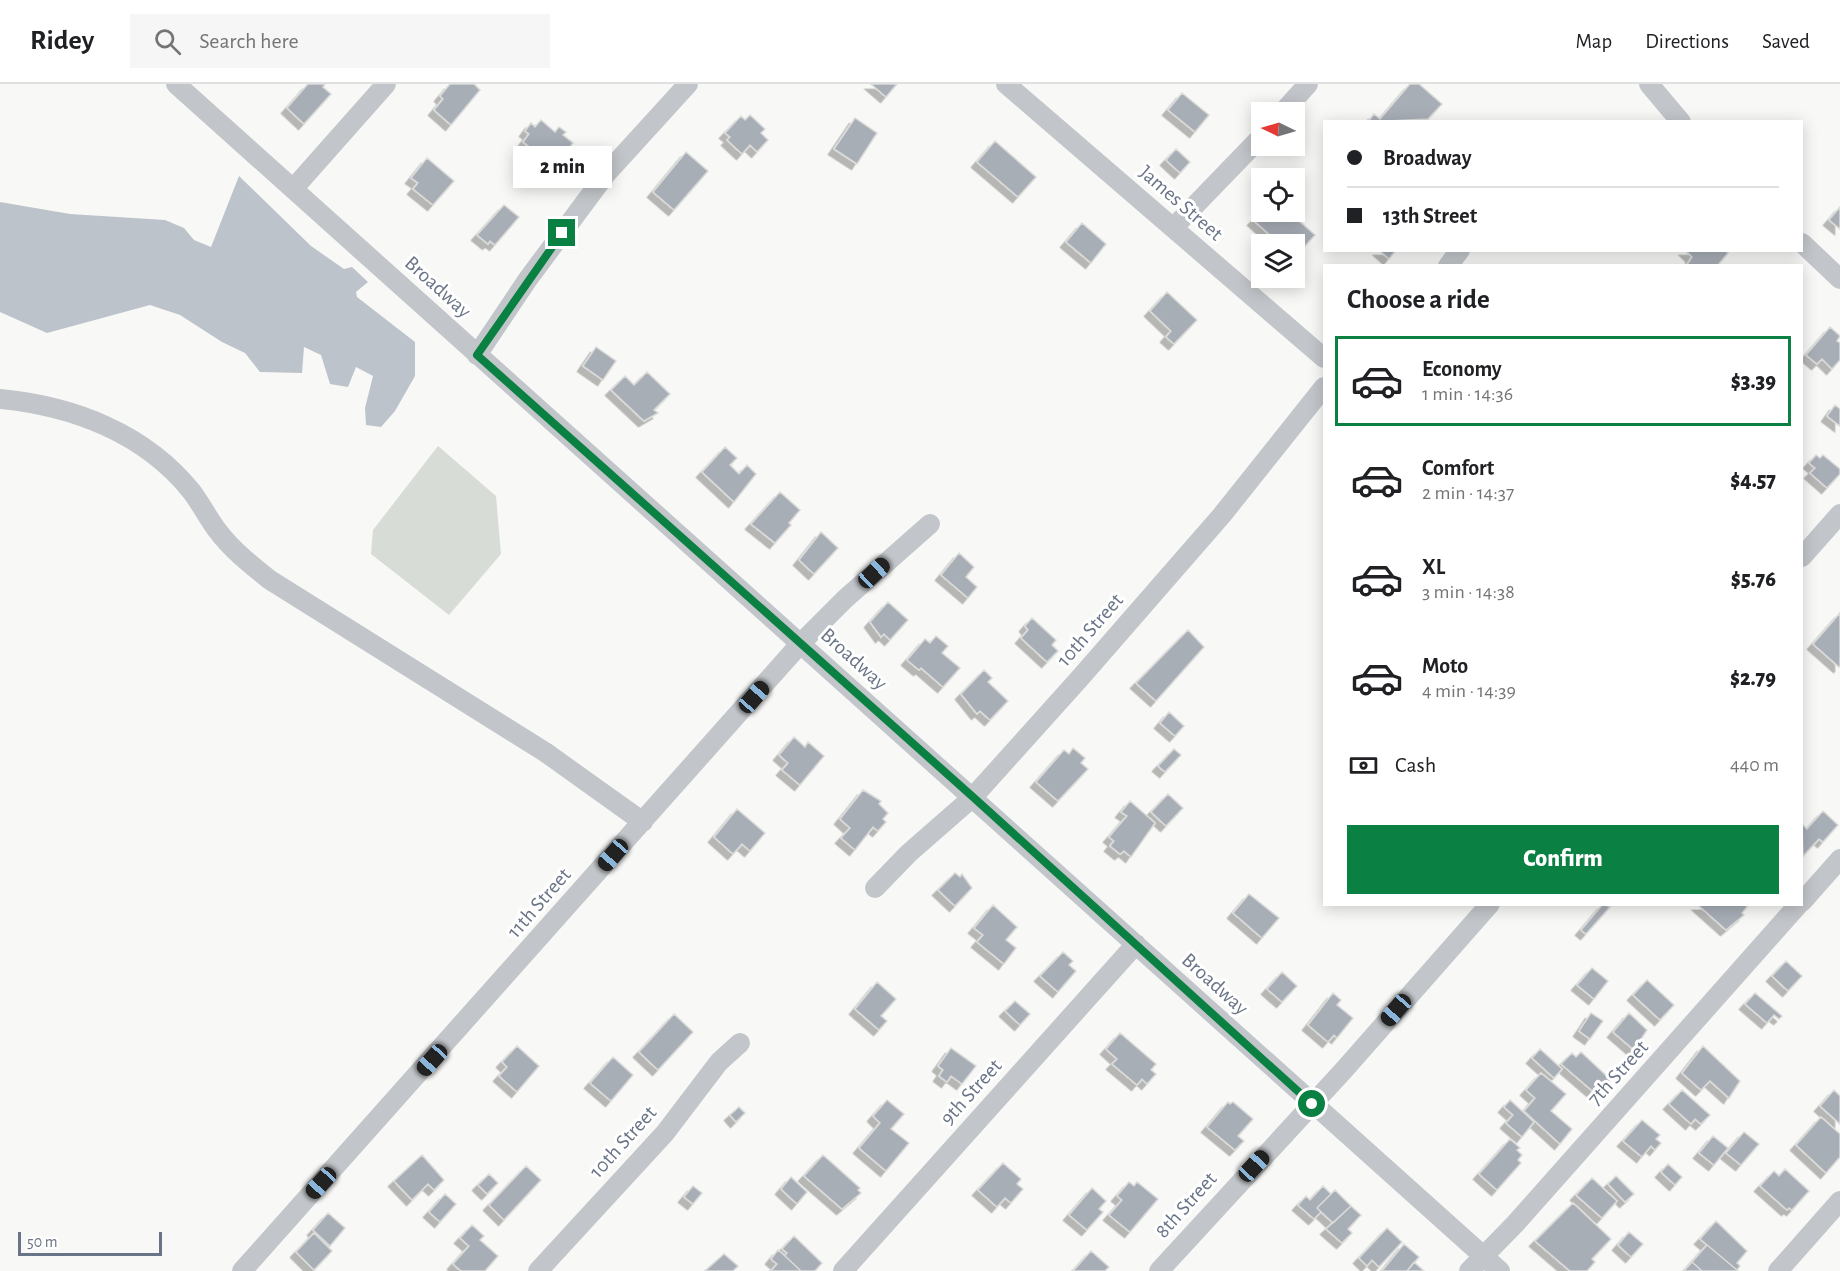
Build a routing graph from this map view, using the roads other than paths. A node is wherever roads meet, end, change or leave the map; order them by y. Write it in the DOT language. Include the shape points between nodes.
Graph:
graph roads {
  1 [pos="176,84"];
  2 [pos="386,84"];
  3 [pos="688,84"];
  4 [pos="1006,84"];
  5 [pos="1308,84"];
  6 [pos="1649,84"];
  7 [pos="1292,102"];
  8 [pos="1679,120"];
  9 [pos="1251,147"];
  10 [pos="293,189"];
  11 [pos="1174,227"];
  12 [pos="1803,244"];
  13 [pos="1840,279"];
  14 [pos="477,355"];
  15 [pos="1323,357"];
  16 [pos="1323,388"];
  17 [pos="0,399"];
  18 [pos="1840,514"];
  19 [pos="930,524"];
  20 [pos="1803,556"];
  21 [pos="801,643"];
  22 [pos="973,797"];
  23 [pos="643,822"];
  24 [pos="1840,859"];
  25 [pos="875,888"];
  26 [pos="1803,900"];
  27 [pos="1488,906"];
  28 [pos="1797,906"];
  29 [pos="1136,944"];
  30 [pos="740,1042"];
  31 [pos="1312,1104"];
  32 [pos="1840,1201"];
  33 [pos="1484,1257"];
  34 [pos="242,1271"];
  35 [pos="538,1271"];
  36 [pos="843,1271"];
  37 [pos="1159,1271"];
  38 [pos="1469,1271"];
  39 [pos="1500,1271"];
  40 [pos="1778,1271"];
  1 -- 10 [label="street, Broadway"];
  2 -- 10 [label="street"];
  3 -- 14 [label="street" via="606,174"];
  4 -- 11 [label="street, James Street"];
  5 -- 7 [label="street"];
  6 -- 8 [label="street"];
  9 -- 11 [label="street"];
  10 -- 14 [label="street, Broadway"];
  11 -- 15 [label="street, James Street"];
  12 -- 13 [label="street"];
  14 -- 21 [label="street, Broadway"];
  16 -- 22 [label="street, 10th Street" via="1222,515"];
  17 -- 23 [label="street" via="71,413 142,444 192,492 239,555 270,580 545,752"];
  18 -- 20 [label="street"];
  19 -- 21 [label="street, 11th Street"];
  21 -- 22 [label="street, Broadway"];
  21 -- 23 [label="street, 11th Street"];
  22 -- 25 [label="street, 10th Street"];
  22 -- 29 [label="street, Broadway"];
  23 -- 34 [label="street, 11th Street"];
  24 -- 26 [label="street, 7th Street"];
  27 -- 31 [label="street, 8th Street"];
  28 -- 33 [label="street, 7th Street"];
  29 -- 31 [label="street, Broadway"];
  29 -- 36 [label="street, 9th Street"];
  30 -- 35 [label="street, 10th Street" via="719,1062 665,1132"];
  31 -- 33 [label="street, Broadway"];
  31 -- 37 [label="street, 8th Street"];
  32 -- 40 [label="street"];
  33 -- 38 [label="street, 7th Street"];
  33 -- 39 [label="street, Broadway"];
}
